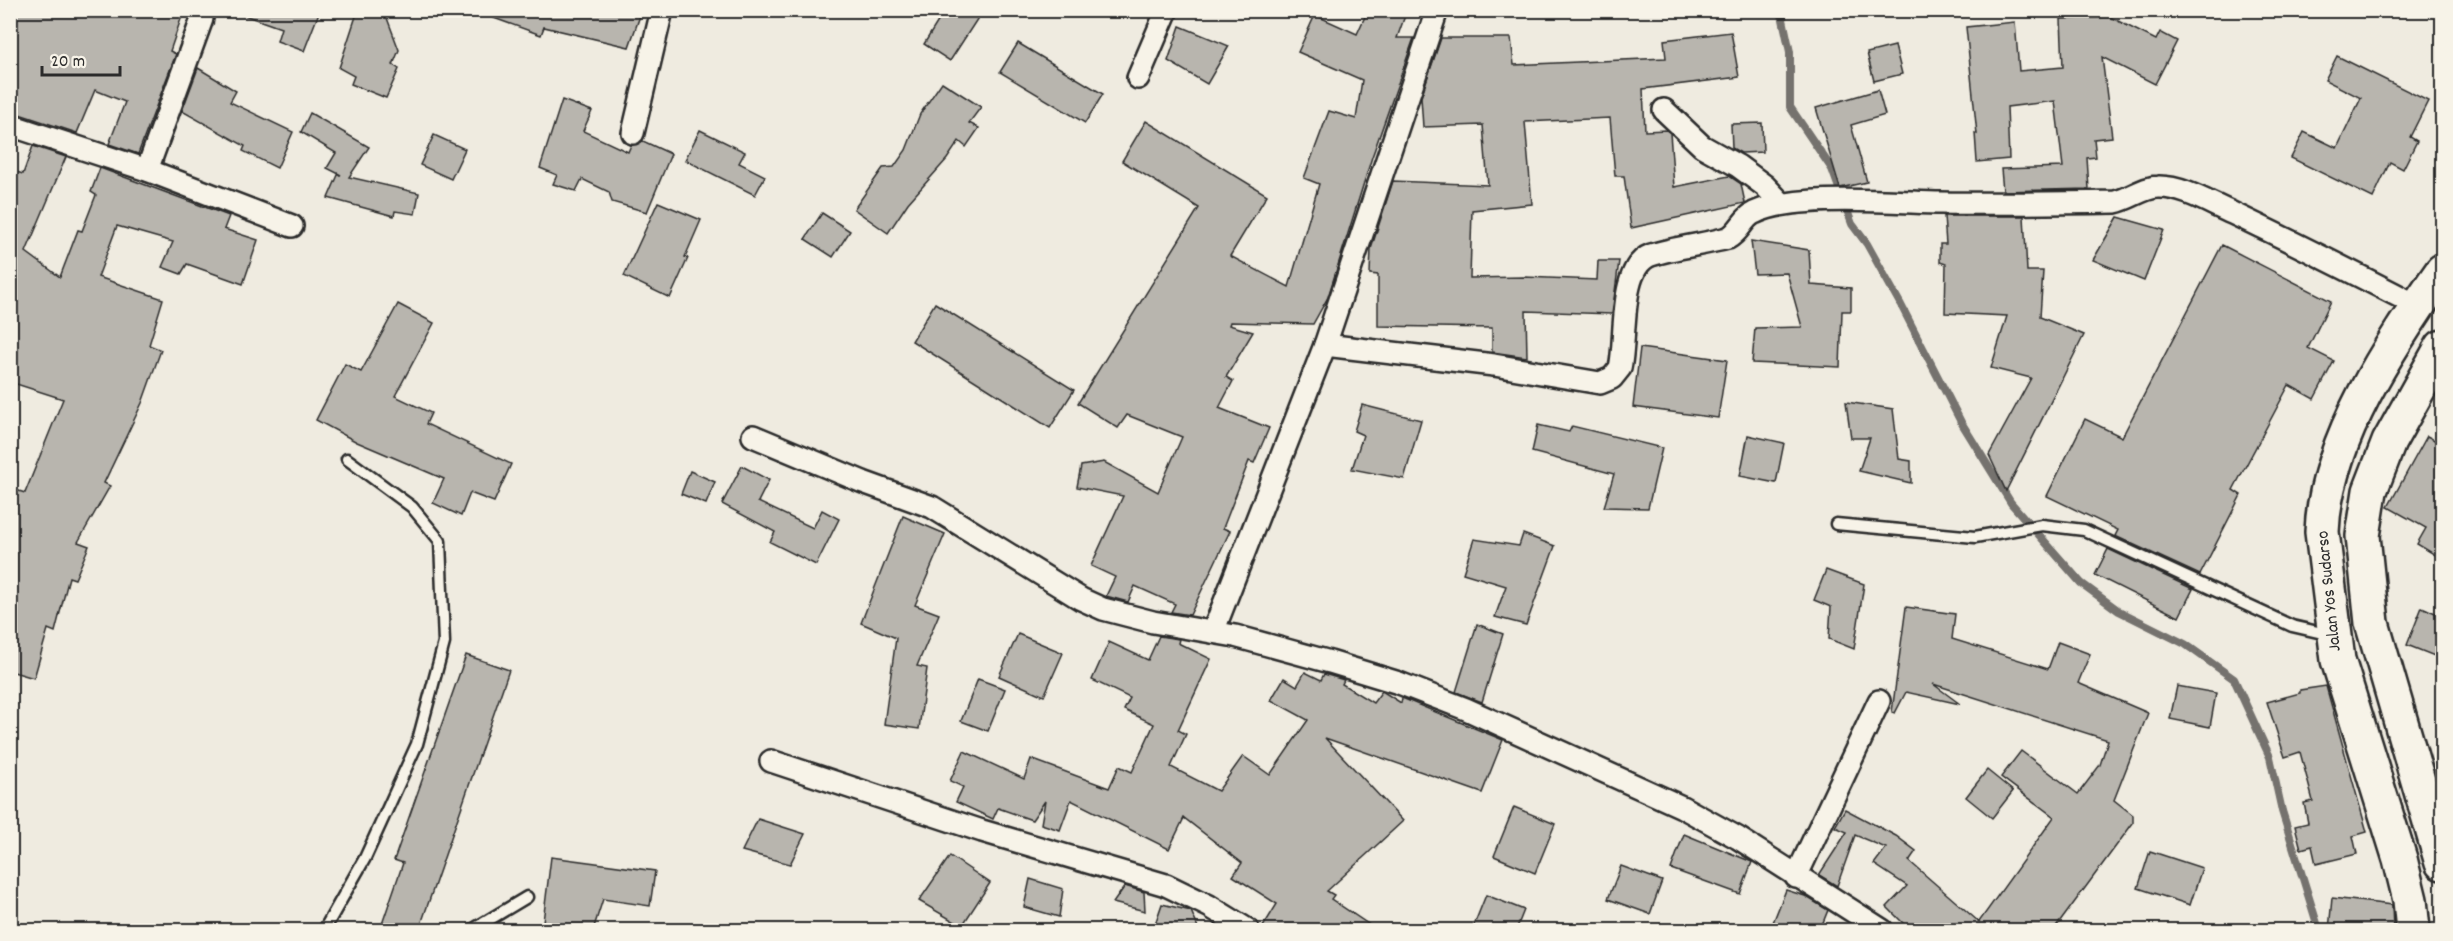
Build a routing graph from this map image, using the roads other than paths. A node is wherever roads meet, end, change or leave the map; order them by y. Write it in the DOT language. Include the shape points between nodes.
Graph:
graph roads {
  1 [pos="199,10"];
  2 [pos="662,10"];
  3 [pos="1167,10"];
  4 [pos="1437,10"];
  5 [pos="1138,78"];
  6 [pos="1664,110"];
  7 [pos="10,124"];
  8 [pos="633,133"];
  9 [pos="147,170"];
  10 [pos="1782,204"];
  11 [pos="292,226"];
  12 [pos="2442,271"];
  13 [pos="2418,306"];
  14 [pos="1325,345"];
  15 [pos="2442,347"];
  16 [pos="753,436"];
  17 [pos="347,459"];
  18 [pos="1836,524"];
  19 [pos="1212,632"];
  20 [pos="2334,636"];
  21 [pos="1879,701"];
  22 [pos="771,760"];
  23 [pos="2442,863"];
  24 [pos="1796,878"];
  25 [pos="527,897"];
  26 [pos="324,930"];
  27 [pos="472,930"];
  28 [pos="1248,930"];
  29 [pos="1882,930"];
  30 [pos="2413,930"];
  1 -- 9 [label="street" via="202,19"];
  2 -- 8 [label="street"];
  3 -- 5 [label="street"];
  4 -- 14 [label="street"];
  6 -- 10 [label="street" via="1702,146 1765,186"];
  7 -- 9 [label="street"];
  9 -- 11 [label="street"];
  10 -- 13 [label="street" via="2115,202 2158,186 2214,205"];
  10 -- 14 [label="street" via="1753,213 1728,238 1650,255 1639,263 1631,280 1620,368 1612,378 1600,383 1494,365"];
  12 -- 13 [label="highway, Jalan Yos Sudarso"];
  13 -- 20 [label="highway, Jalan Yos Sudarso" via="2366,393 2326,488 2322,532"];
  14 -- 19 [label="street"];
  15 -- 23 [label="highway" via="2389,442 2370,491 2363,536 2372,623"];
  16 -- 19 [label="street" via="932,507 1103,609"];
  17 -- 26 [label="lane" via="412,507 440,541 444,643 417,744 365,858"];
  18 -- 20 [label="lane" via="1975,537 2042,525 2084,530 2292,626"];
  19 -- 24 [label="street" via="1340,665 1466,709 1682,807 1738,838"];
  20 -- 30 [label="highway, Jalan Yos Sudarso" via="2346,692 2400,859"];
  21 -- 24 [label="street"];
  22 -- 28 [label="street" via="982,831 1166,885"];
  24 -- 29 [label="street"];
  25 -- 27 [label="lane"];
}
